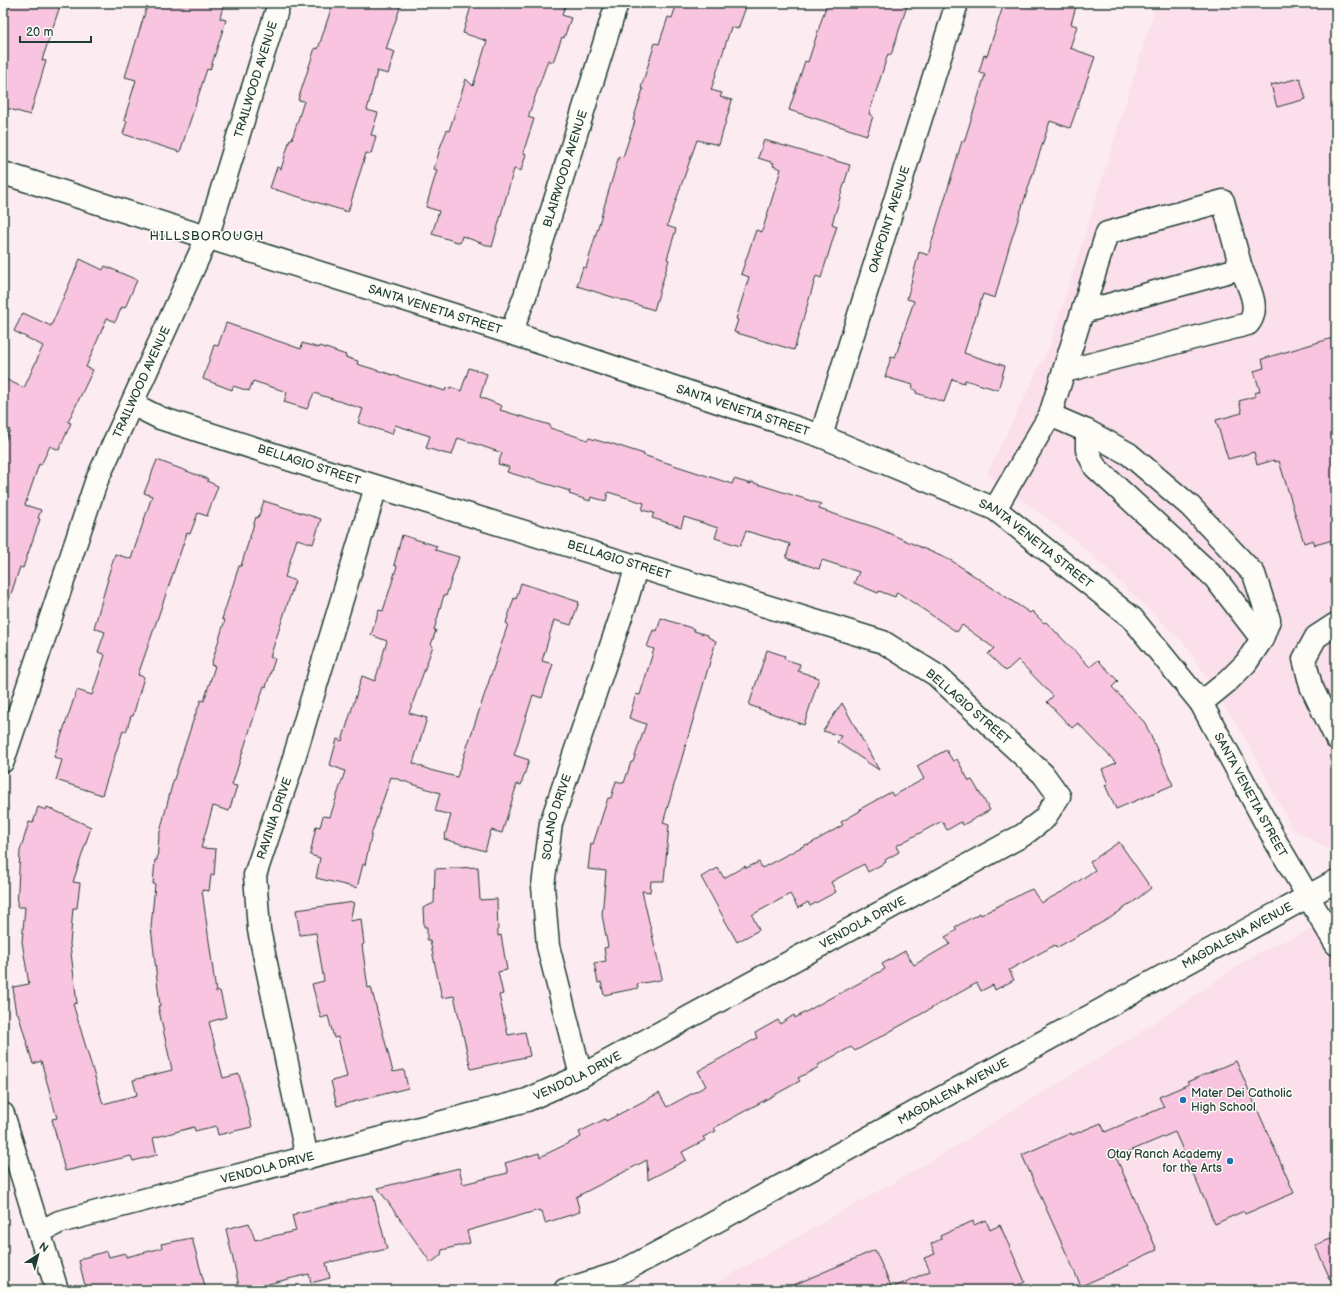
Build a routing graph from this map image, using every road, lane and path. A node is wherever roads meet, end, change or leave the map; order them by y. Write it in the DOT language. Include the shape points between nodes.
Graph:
graph roads {
  1 [pos="279,3"];
  2 [pos="616,3"];
  3 [pos="957,3"];
  4 [pos="3,173"];
  5 [pos="207,238"];
  6 [pos="1241,268"];
  7 [pos="1083,312"];
  8 [pos="511,333"];
  9 [pos="1065,371"];
  10 [pos="132,404"];
  11 [pos="1050,415"];
  12 [pos="1087,431"];
  13 [pos="820,436"];
  14 [pos="376,487"];
  15 [pos="995,509"];
  16 [pos="637,565"];
  17 [pos="1336,624"];
  18 [pos="1262,639"];
  19 [pos="1201,703"];
  20 [pos="1336,738"];
  21 [pos="3,761"];
  22 [pos="1059,796"];
  23 [pos="1336,882"];
  24 [pos="1308,896"];
  25 [pos="1336,944"];
  26 [pos="581,1076"];
  27 [pos="3,1114"];
  28 [pos="307,1158"];
  29 [pos="40,1232"];
  30 [pos="57,1290"];
  31 [pos="565,1290"];
  1 -- 5 [label="street, TRAILWOOD AVENUE"];
  2 -- 8 [label="street, BLAIRWOOD AVENUE"];
  3 -- 13 [label="street, OAKPOINT AVENUE"];
  4 -- 5 [label="street, SANTA VENETIA STREET"];
  5 -- 8 [label="street, SANTA VENETIA STREET"];
  5 -- 10 [label="street, TRAILWOOD AVENUE"];
  6 -- 7 [label="street"];
  6 -- 7 [label="street" via="1223,201 1107,233"];
  6 -- 9 [label="street" via="1254,303 1253,316 1248,324"];
  7 -- 9 [label="street"];
  8 -- 13 [label="street, SANTA VENETIA STREET"];
  9 -- 11 [label="street"];
  10 -- 14 [label="street, BELLAGIO STREET" via="160,418"];
  10 -- 21 [label="street, TRAILWOOD AVENUE" via="96,482"];
  11 -- 12 [label="street"];
  11 -- 15 [label="street"];
  12 -- 18 [label="street" via="1087,450 1095,467 1215,578"];
  12 -- 18 [label="street" via="1129,454 1179,497 1254,574 1269,620"];
  13 -- 15 [label="street, SANTA VENETIA STREET"];
  14 -- 16 [label="street, BELLAGIO STREET"];
  14 -- 28 [label="street, RAVINIA DRIVE" via="290,771 255,875 259,930"];
  15 -- 19 [label="street, SANTA VENETIA STREET" via="1132,618"];
  16 -- 22 [label="street, BELLAGIO STREET" via="883,642 936,675 1043,774"];
  16 -- 26 [label="street, SOLANO DRIVE" via="551,823 542,886 548,946"];
  17 -- 20 [label="street" via="1316,637 1304,658 1311,686"];
  18 -- 19 [label="street" via="1246,663"];
  19 -- 24 [label="street, SANTA VENETIA STREET"];
  22 -- 26 [label="street, VENDOLA DRIVE" via="1044,819 1023,835"];
  23 -- 24 [label="street, MAGDALENA AVENUE"];
  24 -- 25 [label="street, SANTA VENETIA STREET"];
  24 -- 31 [label="street, MAGDALENA AVENUE" via="697,1232 619,1273"];
  26 -- 28 [label="street, VENDOLA DRIVE" via="528,1100"];
  27 -- 29 [label="street"];
  28 -- 29 [label="street, VENDOLA DRIVE" via="59,1222"];
  29 -- 30 [label="street"];
}
